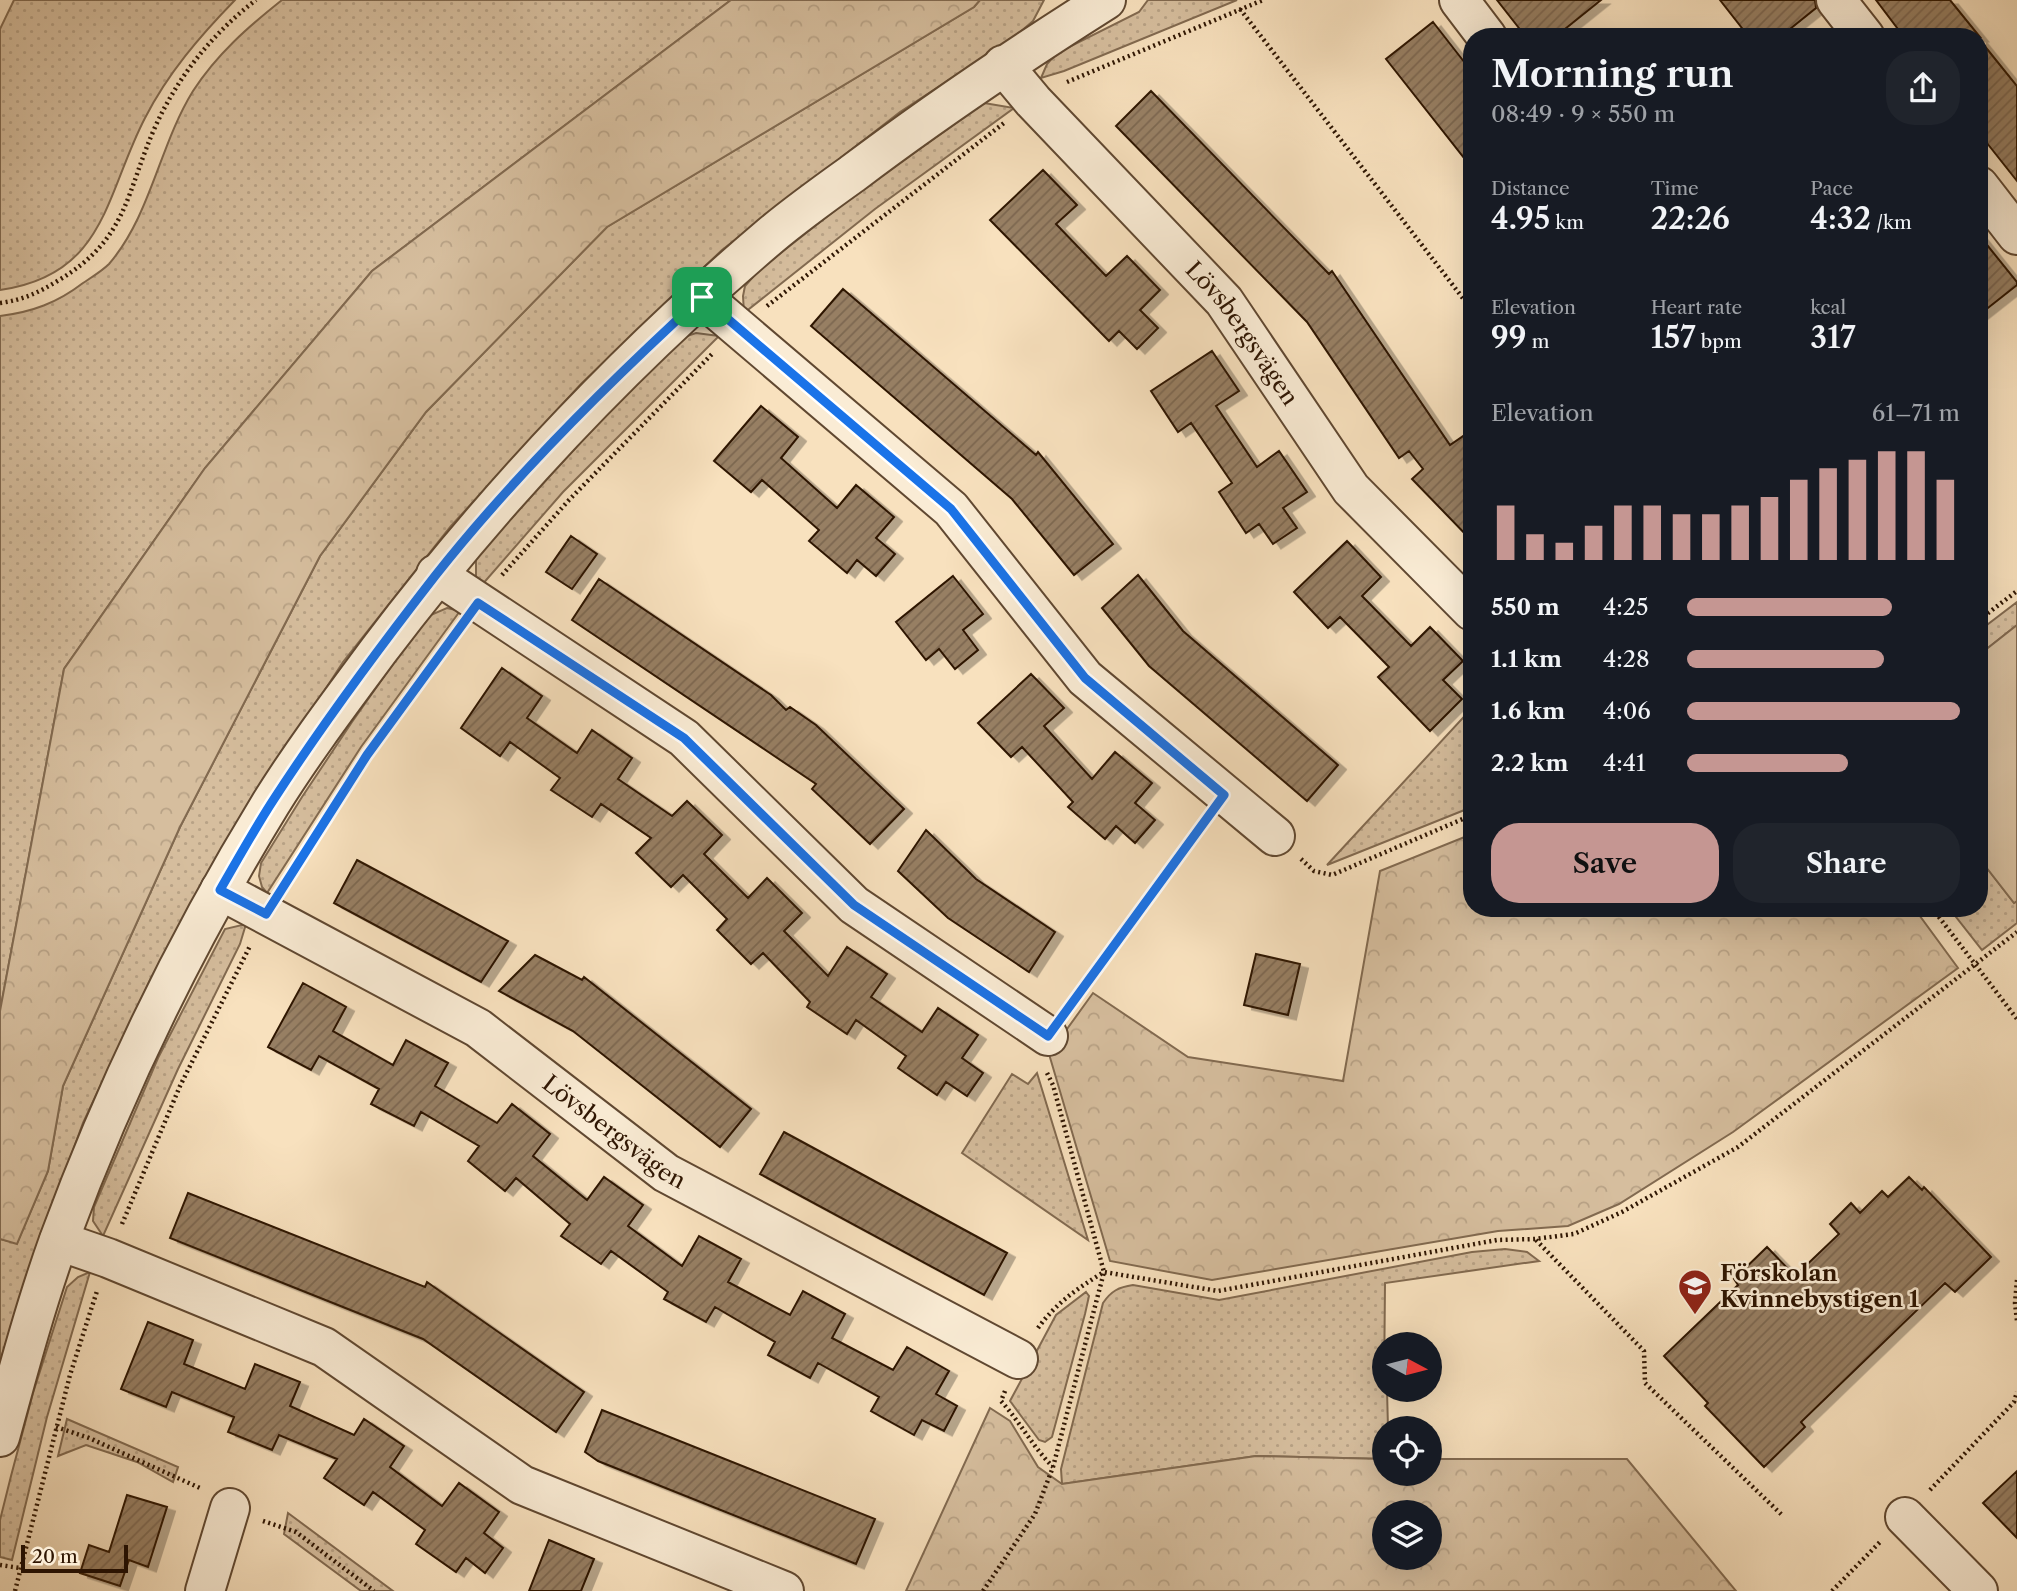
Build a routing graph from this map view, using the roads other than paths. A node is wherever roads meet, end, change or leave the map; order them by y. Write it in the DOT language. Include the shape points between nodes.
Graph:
graph roads {
  1 [pos="1107,0"];
  2 [pos="1459,0"];
  3 [pos="1836,0"];
  4 [pos="1480,28"];
  5 [pos="1858,28"];
  6 [pos="1003,65"];
  7 [pos="1988,198"];
  8 [pos="2017,235"];
  9 [pos="702,297"];
  10 [pos="436,574"];
  11 [pos="1463,602"];
  12 [pos="1275,836"];
  13 [pos="220,890"];
  14 [pos="1048,1036"];
  15 [pos="59,1241"];
  16 [pos="1018,1359"];
  17 [pos="0,1437"];
  18 [pos="230,1508"];
  19 [pos="1905,1517"];
  20 [pos="205,1591"];
  21 [pos="784,1591"];
  22 [pos="1978,1591"];
  1 -- 6 [label="street"];
  2 -- 4 [label="street"];
  3 -- 5 [label="street"];
  6 -- 9 [label="street" via="772,234"];
  6 -- 11 [label="street, Lövsbergsvägen" via="1224,301 1351,489"];
  7 -- 8 [label="street"];
  9 -- 10 [label="street" via="556,440"];
  9 -- 12 [label="street" via="951,509 1085,678"];
  10 -- 13 [label="street" via="335,709 273,800"];
  10 -- 14 [label="street" via="684,738 854,905"];
  13 -- 15 [label="street" via="138,1052"];
  13 -- 16 [label="street, Lövsbergsvägen" via="478,1028 666,1173"];
  15 -- 17 [label="street"];
  15 -- 21 [label="street" via="324,1347 523,1485"];
  18 -- 20 [label="street"];
  19 -- 22 [label="street"];
}
